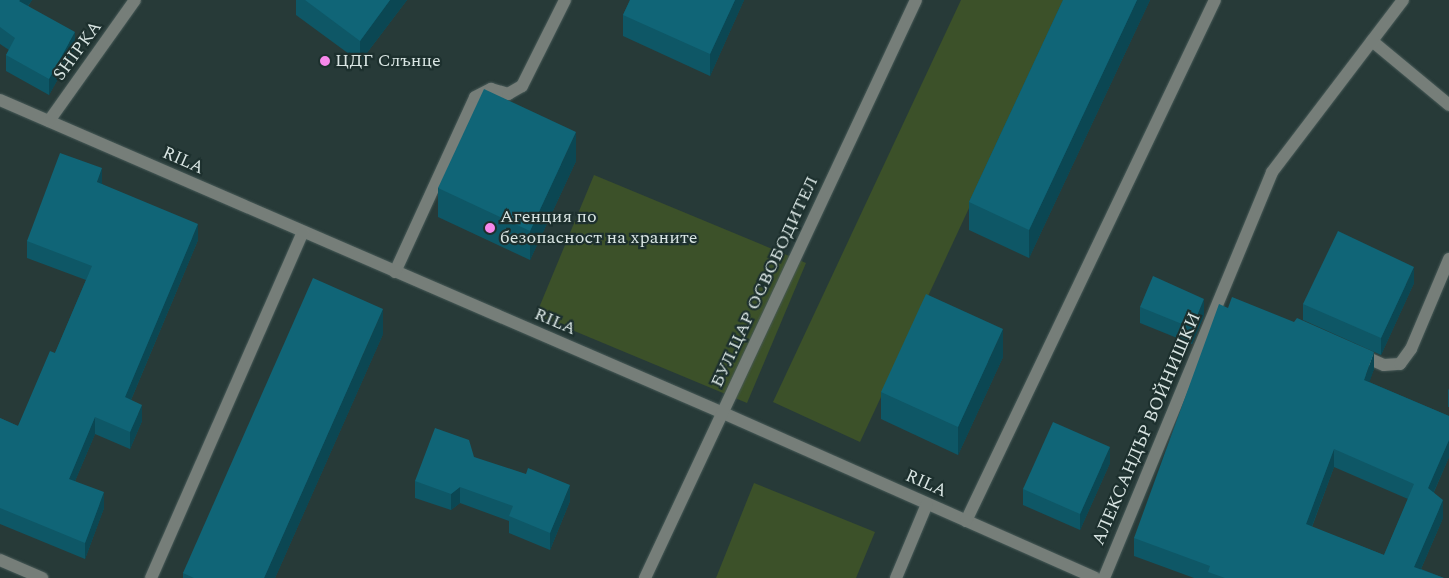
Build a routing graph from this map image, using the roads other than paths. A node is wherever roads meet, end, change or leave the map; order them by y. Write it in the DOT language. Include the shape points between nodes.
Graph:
graph roads {
  1 [pos="135,0"];
  2 [pos="565,0"];
  3 [pos="916,0"];
  4 [pos="1215,0"];
  5 [pos="1403,0"];
  6 [pos="1372,41"];
  7 [pos="0,100"];
  8 [pos="1449,105"];
  9 [pos="49,121"];
  10 [pos="304,232"];
  11 [pos="1449,259"];
  12 [pos="395,272"];
  13 [pos="1348,349"];
  14 [pos="723,413"];
  15 [pos="927,504"];
  16 [pos="966,521"];
  17 [pos="0,560"];
  18 [pos="42,578"];
  19 [pos="151,578"];
  20 [pos="645,578"];
  21 [pos="896,578"];
  22 [pos="1095,578"];
  23 [pos="1104,578"];
  1 -- 9 [label="street, SHIPKA"];
  2 -- 12 [label="street" via="522,86 508,94 491,89 476,97"];
  3 -- 14 [label="street, БУЛ.ЦАР ОСВОБОДИТЕЛ"];
  4 -- 16 [label="street"];
  5 -- 6 [label="street, АЛЕКСАНДЪР ВОЙНИШКИ"];
  6 -- 8 [label="street"];
  6 -- 23 [label="street, АЛЕКСАНДЪР ВОЙНИШКИ" via="1272,172 1226,295"];
  7 -- 9 [label="street, RILA"];
  9 -- 10 [label="street, RILA"];
  10 -- 12 [label="street, RILA"];
  10 -- 19 [label="street"];
  11 -- 13 [label="street" via="1411,349 1400,364 1384,365"];
  12 -- 14 [label="street, RILA"];
  14 -- 15 [label="street, RILA"];
  14 -- 20 [label="street, БУЛ.ЦАР ОСВОБОДИТЕЛ"];
  15 -- 16 [label="street, RILA"];
  15 -- 21 [label="street"];
  16 -- 22 [label="street, RILA"];
  17 -- 18 [label="street"];
}
